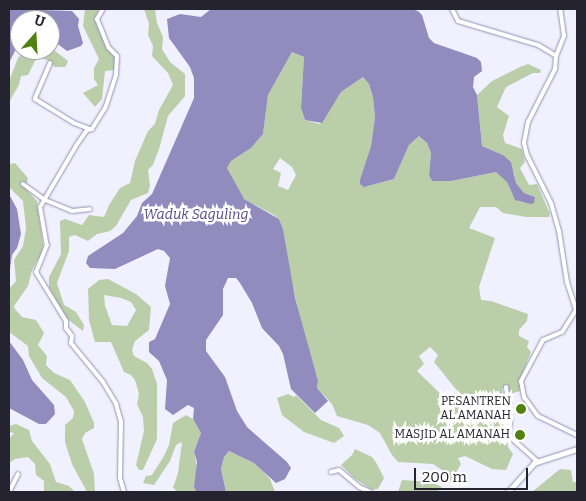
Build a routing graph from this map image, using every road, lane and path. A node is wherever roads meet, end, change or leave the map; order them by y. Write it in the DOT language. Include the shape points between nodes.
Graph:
graph roads {
  1 [pos="103,9"];
  2 [pos="452,9"];
  3 [pos="560,9"];
  4 [pos="556,56"];
  5 [pos="50,63"];
  6 [pos="91,129"];
  7 [pos="23,184"];
  8 [pos="45,200"];
  9 [pos="90,210"];
  10 [pos="506,387"];
  11 [pos="577,435"];
  12 [pos="577,449"];
  13 [pos="537,461"];
  14 [pos="331,472"];
  15 [pos="18,474"];
  16 [pos="9,492"];
  17 [pos="124,492"];
  18 [pos="370,492"];
  19 [pos="508,492"];
  1 -- 6 [label="street" via="97,19 109,48 117,56 116,75 106,106"];
  2 -- 4 [label="street" via="458,21 538,45"];
  3 -- 4 [label="street" via="564,36"];
  4 -- 11 [label="street" via="555,69 528,122 524,144 551,203 576,310 562,332 542,340 522,381 524,397 534,412 550,424"];
  5 -- 6 [label="street" via="35,99 74,123"];
  6 -- 8 [label="street" via="76,146"];
  7 -- 8 [label="street"];
  8 -- 9 [label="street" via="75,213"];
  8 -- 17 [label="street" via="40,211 47,245 37,268 38,277 66,321 66,328 72,336 71,343 103,382 116,404 121,421 120,478"];
  10 -- 13 [label="street" via="510,421 508,435"];
  12 -- 13 [label="main road"];
  13 -- 19 [label="main road"];
  14 -- 18 [label="street" via="339,470"];
  15 -- 16 [label="street"];
}
